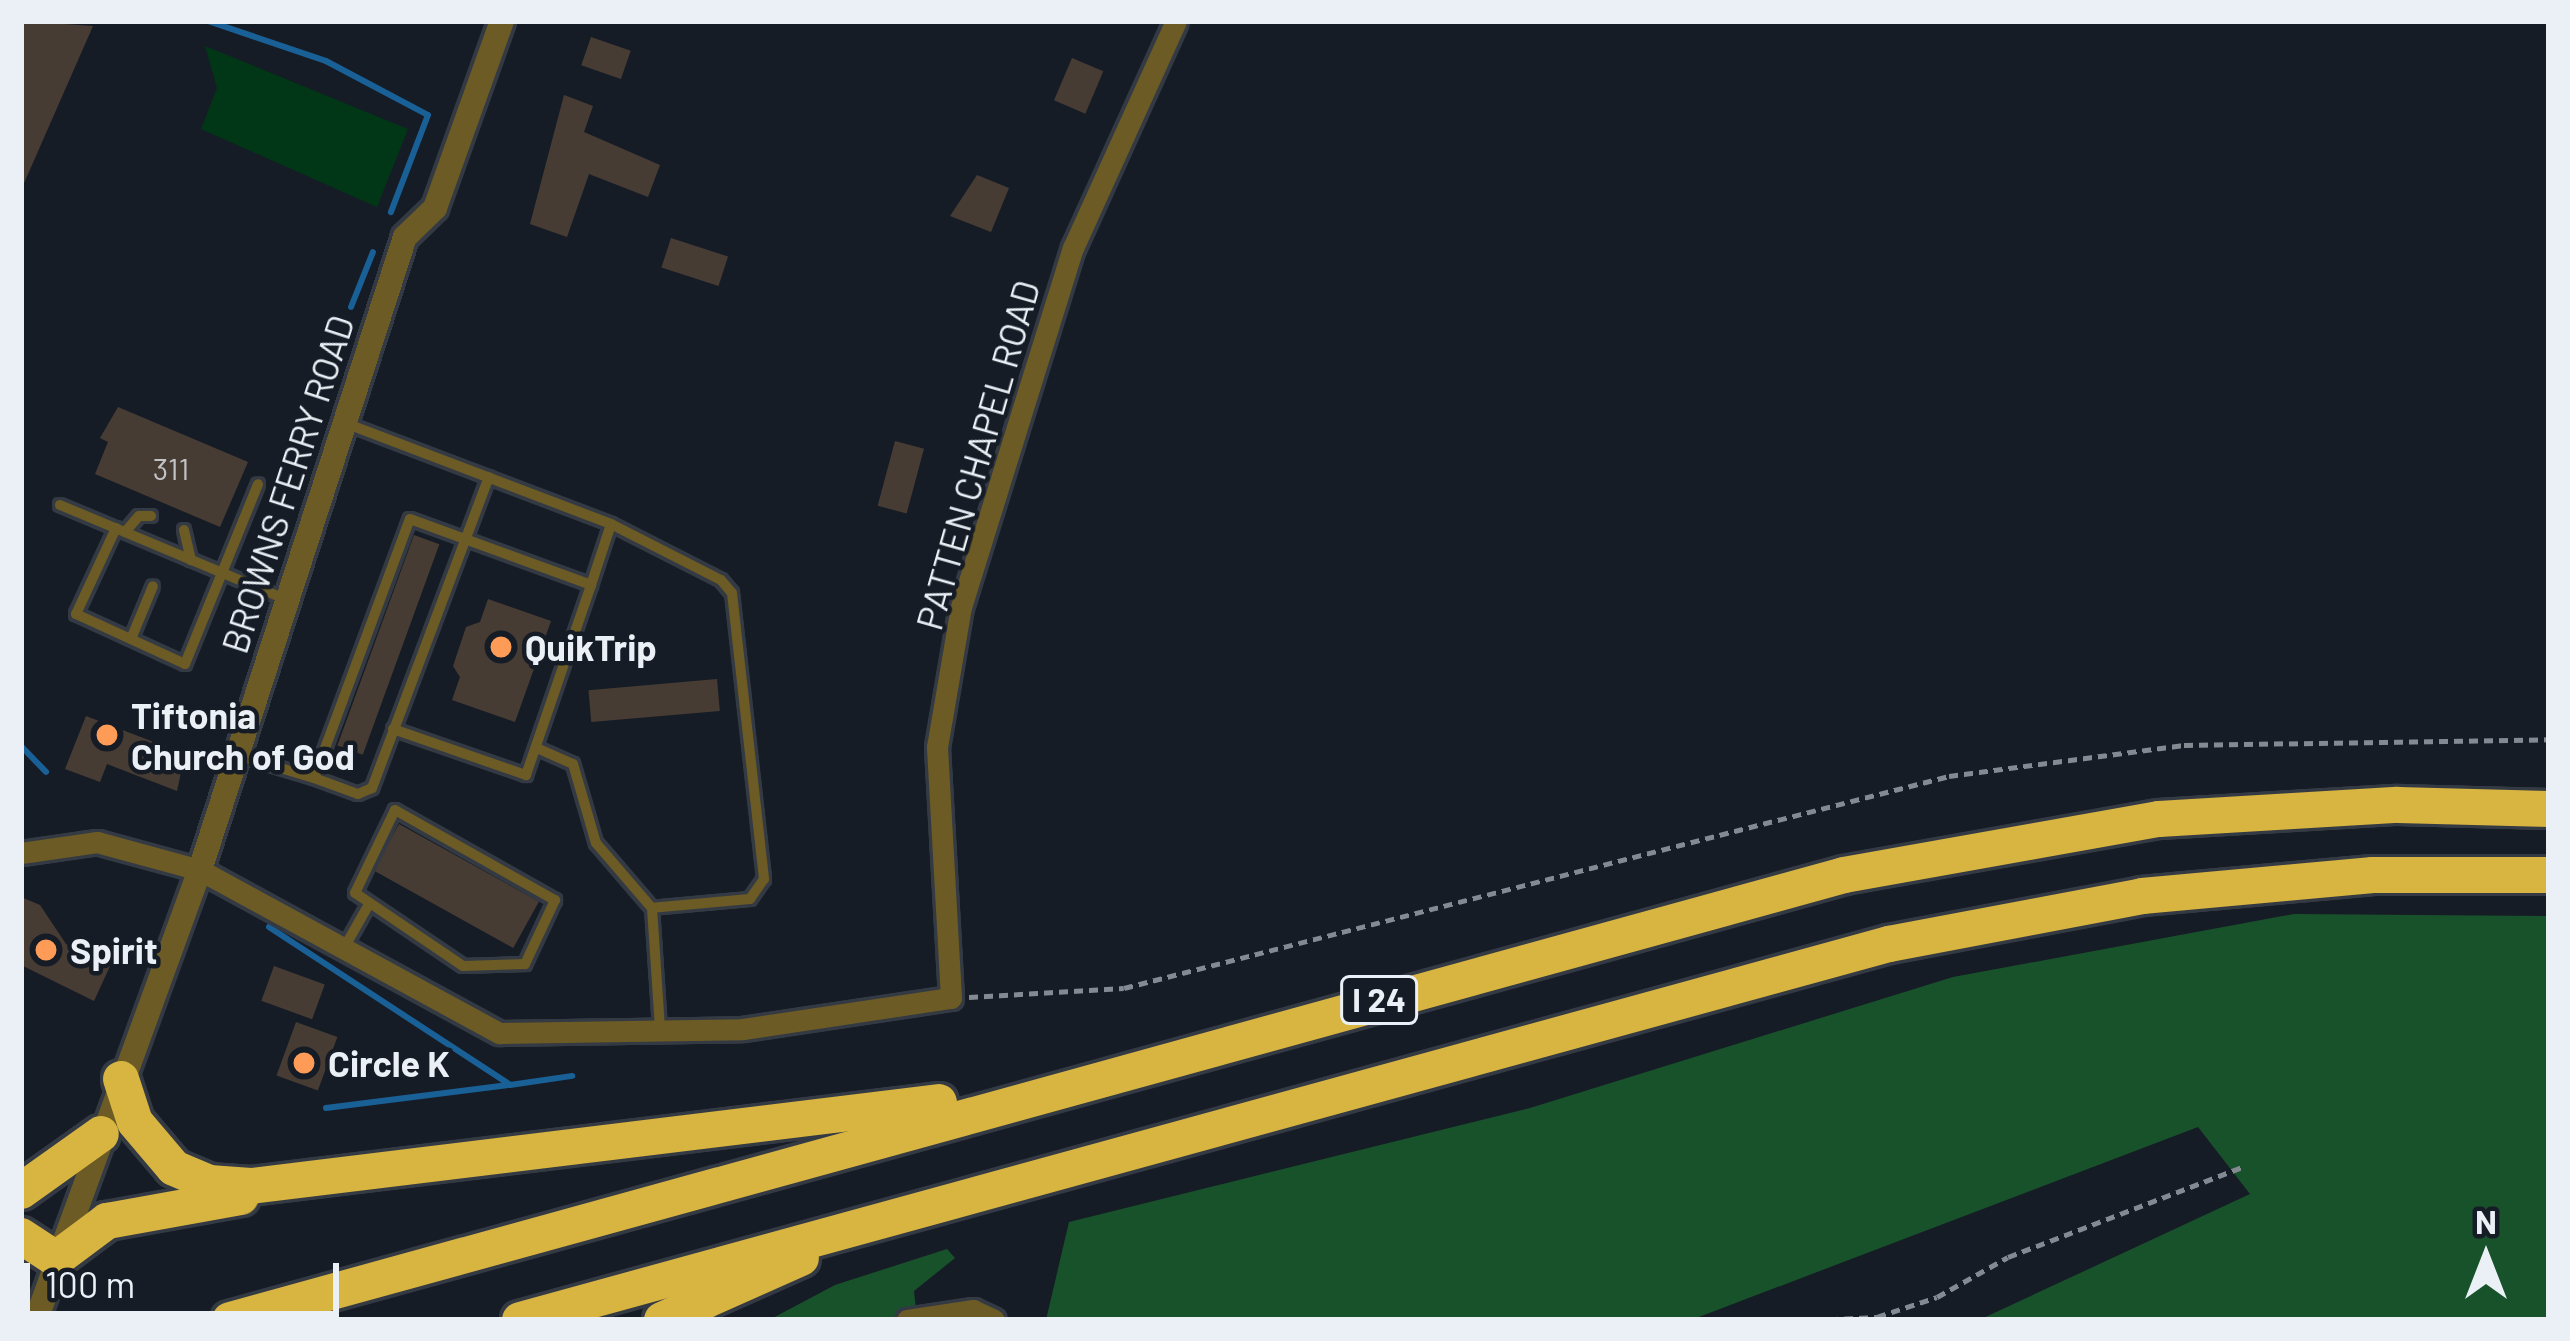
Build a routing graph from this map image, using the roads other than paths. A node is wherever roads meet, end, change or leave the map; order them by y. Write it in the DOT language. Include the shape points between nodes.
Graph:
graph roads {
  1 [pos="502,21"];
  2 [pos="1176,21"];
  3 [pos="344,423"];
  4 [pos="489,477"];
  5 [pos="258,484"];
  6 [pos="60,505"];
  7 [pos="152,516"];
  8 [pos="611,524"];
  9 [pos="120,530"];
  10 [pos="184,530"];
  11 [pos="466,538"];
  12 [pos="191,560"];
  13 [pos="221,572"];
  14 [pos="591,585"];
  15 [pos="153,586"];
  16 [pos="287,600"];
  17 [pos="131,639"];
  18 [pos="393,729"];
  19 [pos="539,749"];
  20 [pos="237,755"];
  21 [pos="314,778"];
  22 [pos="2549,809"];
  23 [pos="21,853"];
  24 [pos="200,869"];
  25 [pos="2549,875"];
  26 [pos="368,906"];
  27 [pos="652,908"];
  28 [pos="344,948"];
  29 [pos="661,1030"];
  30 [pos="121,1079"];
  31 [pos="1073,1084"];
  32 [pos="101,1133"];
  33 [pos="316,1183"];
  34 [pos="21,1191"];
  35 [pos="856,1226"];
  36 [pos="21,1236"];
  37 [pos="56,1259"];
  38 [pos="36,1320"];
  39 [pos="230,1320"];
  40 [pos="520,1320"];
  41 [pos="662,1320"];
  42 [pos="907,1320"];
  43 [pos="994,1320"];
  1 -- 3 [label="street, BROWNS FERRY ROAD" via="435,208 405,237"];
  2 -- 29 [label="street, PATTEN CHAPEL ROAD" via="1073,248 961,607 938,747 951,998 743,1029"];
  3 -- 4 [label="lane"];
  3 -- 16 [label="street, BROWNS FERRY ROAD"];
  4 -- 8 [label="lane"];
  4 -- 11 [label="lane"];
  5 -- 13 [label="lane"];
  6 -- 9 [label="lane"];
  7 -- 9 [label="lane"];
  8 -- 14 [label="lane"];
  8 -- 27 [label="lane" via="721,580 731,593 764,879 750,899"];
  9 -- 12 [label="lane"];
  9 -- 17 [label="lane" via="76,614"];
  10 -- 12 [label="lane"];
  11 -- 14 [label="lane"];
  11 -- 18 [label="lane"];
  11 -- 21 [label="lane" via="417,519 406,524"];
  12 -- 13 [label="lane"];
  13 -- 16 [label="lane"];
  13 -- 17 [label="lane" via="185,664"];
  14 -- 19 [label="lane"];
  15 -- 17 [label="lane"];
  16 -- 20 [label="street, BROWNS FERRY ROAD"];
  18 -- 19 [label="lane" via="513,774 526,775"];
  18 -- 21 [label="lane" via="367,794"];
  19 -- 27 [label="lane" via="573,764 596,842"];
  20 -- 21 [label="lane"];
  20 -- 24 [label="street, BROWNS FERRY ROAD"];
  22 -- 31 [label="highway, I 24" via="2272,809 1958,850 1722,906"];
  23 -- 24 [label="street" via="97,842"];
  24 -- 28 [label="street"];
  24 -- 30 [label="street, BROWNS FERRY ROAD"];
  25 -- 35 [label="highway, I 24" via="2373,875 2142,896 1888,944"];
  26 -- 26 [label="lane" via="463,966 499,970 525,964 554,900 394,809 355,893"];
  26 -- 28 [label="lane"];
  27 -- 29 [label="lane"];
  28 -- 29 [label="street" via="499,1033"];
  30 -- 32 [label="street, BROWNS FERRY ROAD"];
  30 -- 33 [label="highway" via="135,1122 174,1168 209,1183"];
  31 -- 33 [label="highway"];
  31 -- 39 [label="highway, I 24"];
  32 -- 34 [label="highway"];
  32 -- 37 [label="street, BROWNS FERRY ROAD"];
  33 -- 37 [label="highway" via="107,1221"];
  35 -- 40 [label="highway, I 24"];
  35 -- 41 [label="highway" via="778,1272"];
  36 -- 37 [label="highway"];
  37 -- 38 [label="street, BROWNS FERRY ROAD"];
  42 -- 43 [label="street" via="973,1310"];
}
